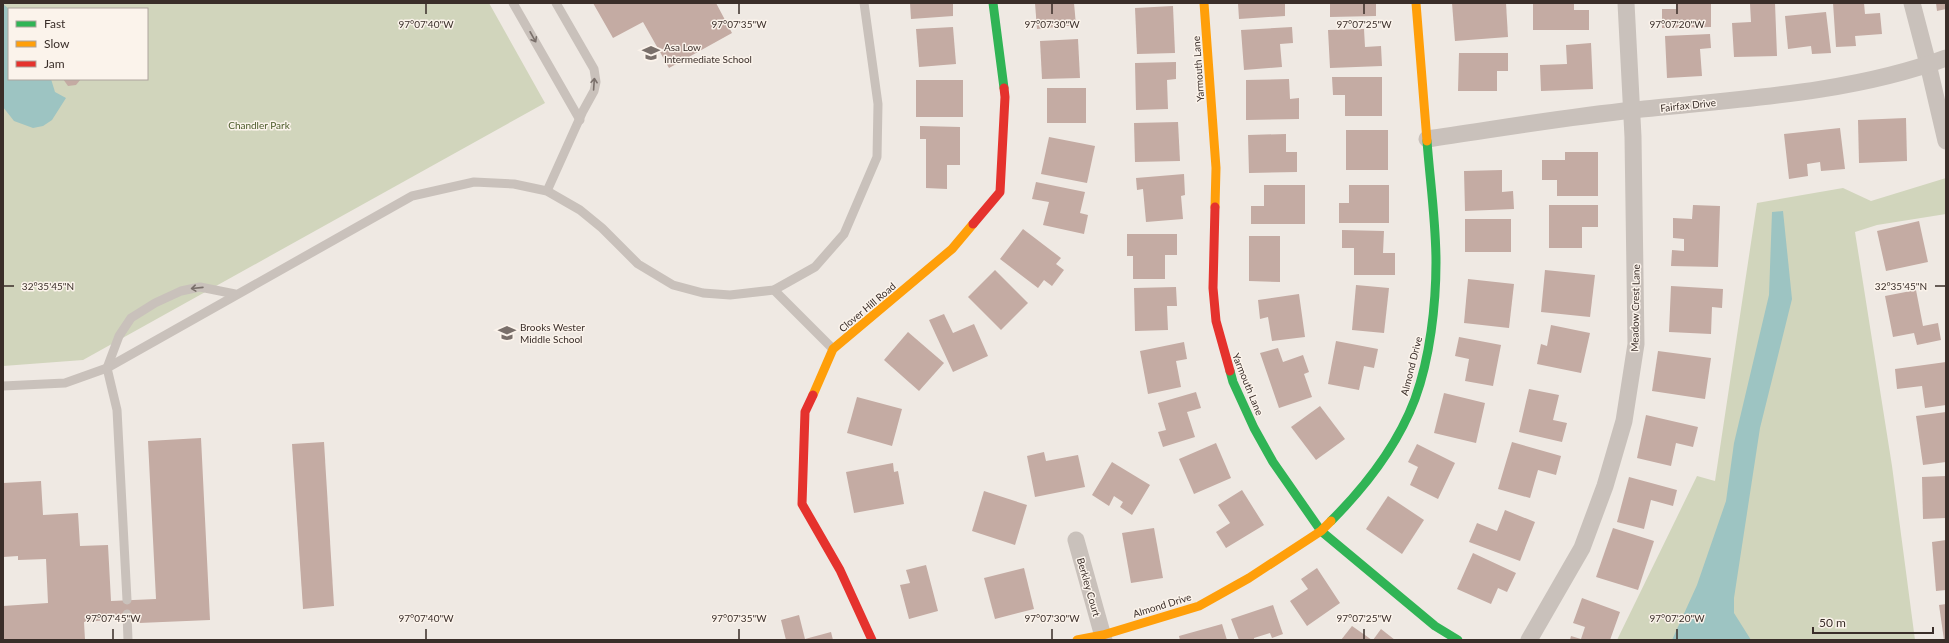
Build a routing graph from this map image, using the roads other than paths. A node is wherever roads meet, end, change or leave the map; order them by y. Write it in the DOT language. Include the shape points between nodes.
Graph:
graph roads {
  1 [pos="514,3"];
  2 [pos="556,3"];
  3 [pos="864,3"];
  4 [pos="993,3"];
  5 [pos="1204,3"];
  6 [pos="1416,3"];
  7 [pos="1626,3"];
  8 [pos="1912,3"];
  9 [pos="1946,58"];
  10 [pos="1928,64"];
  11 [pos="1631,110"];
  12 [pos="580,120"];
  13 [pos="1427,139"];
  14 [pos="1946,141"];
  15 [pos="547,191"];
  16 [pos="774,290"];
  17 [pos="235,294"];
  18 [pos="834,349"];
  19 [pos="107,368"];
  20 [pos="3,386"];
  21 [pos="1321,531"];
  22 [pos="1076,540"];
  23 [pos="126,600"];
  24 [pos="127,614"];
  25 [pos="1103,637"];
  26 [pos="128,640"];
  27 [pos="872,640"];
  28 [pos="1077,640"];
  29 [pos="1458,640"];
  30 [pos="1529,640"];
  1 -- 12 [label="lane, one-way"];
  12 -- 2 [label="lane, one-way" via="594,91 594,69"];
  3 -- 16 [label="lane" via="878,104 877,157 844,234 815,267"];
  4 -- 18 [label="street, Clover Hill Road" via="1005,98 1000,192 952,249"];
  5 -- 21 [label="street, Yarmouth Lane" via="1216,168 1213,288 1216,321 1233,382 1254,428 1273,462"];
  6 -- 13 [label="street, Almond Drive"];
  7 -- 11 [label="street, Meadow Crest Lane"];
  8 -- 10 [label="street"];
  9 -- 10 [label="street, Fairfax Drive"];
  10 -- 11 [label="street, Fairfax Drive" via="1867,80 1780,95"];
  10 -- 14 [label="street"];
  11 -- 13 [label="street, Fairfax Drive"];
  11 -- 30 [label="street, Meadow Crest Lane" via="1636,240 1636,344 1624,421 1605,486 1582,548"];
  12 -- 15 [label="lane"];
  13 -- 21 [label="street, Almond Drive" via="1436,260 1435,300 1415,399 1393,444 1349,503"];
  15 -- 16 [label="lane" via="580,210 638,264 673,285 703,293 730,295"];
  15 -- 17 [label="lane" via="514,184 474,182 412,196"];
  16 -- 18 [label="lane"];
  17 -- 19 [label="lane"];
  17 -- 19 [label="lane, one-way" via="200,287 181,291 155,303 131,318 119,336"];
  18 -- 27 [label="street, Clover Hill Road" via="805,412 802,504 840,570"];
  19 -- 20 [label="lane" via="66,383"];
  19 -- 23 [label="lane" via="117,410"];
  21 -- 25 [label="street, Almond Drive" via="1199,606"];
  21 -- 29 [label="street, Yarmouth Lane" via="1435,626"];
  22 -- 25 [label="street, Berkley Court"];
  24 -- 26 [label="lane"];
  25 -- 28 [label="street, Almond Drive"];
}
